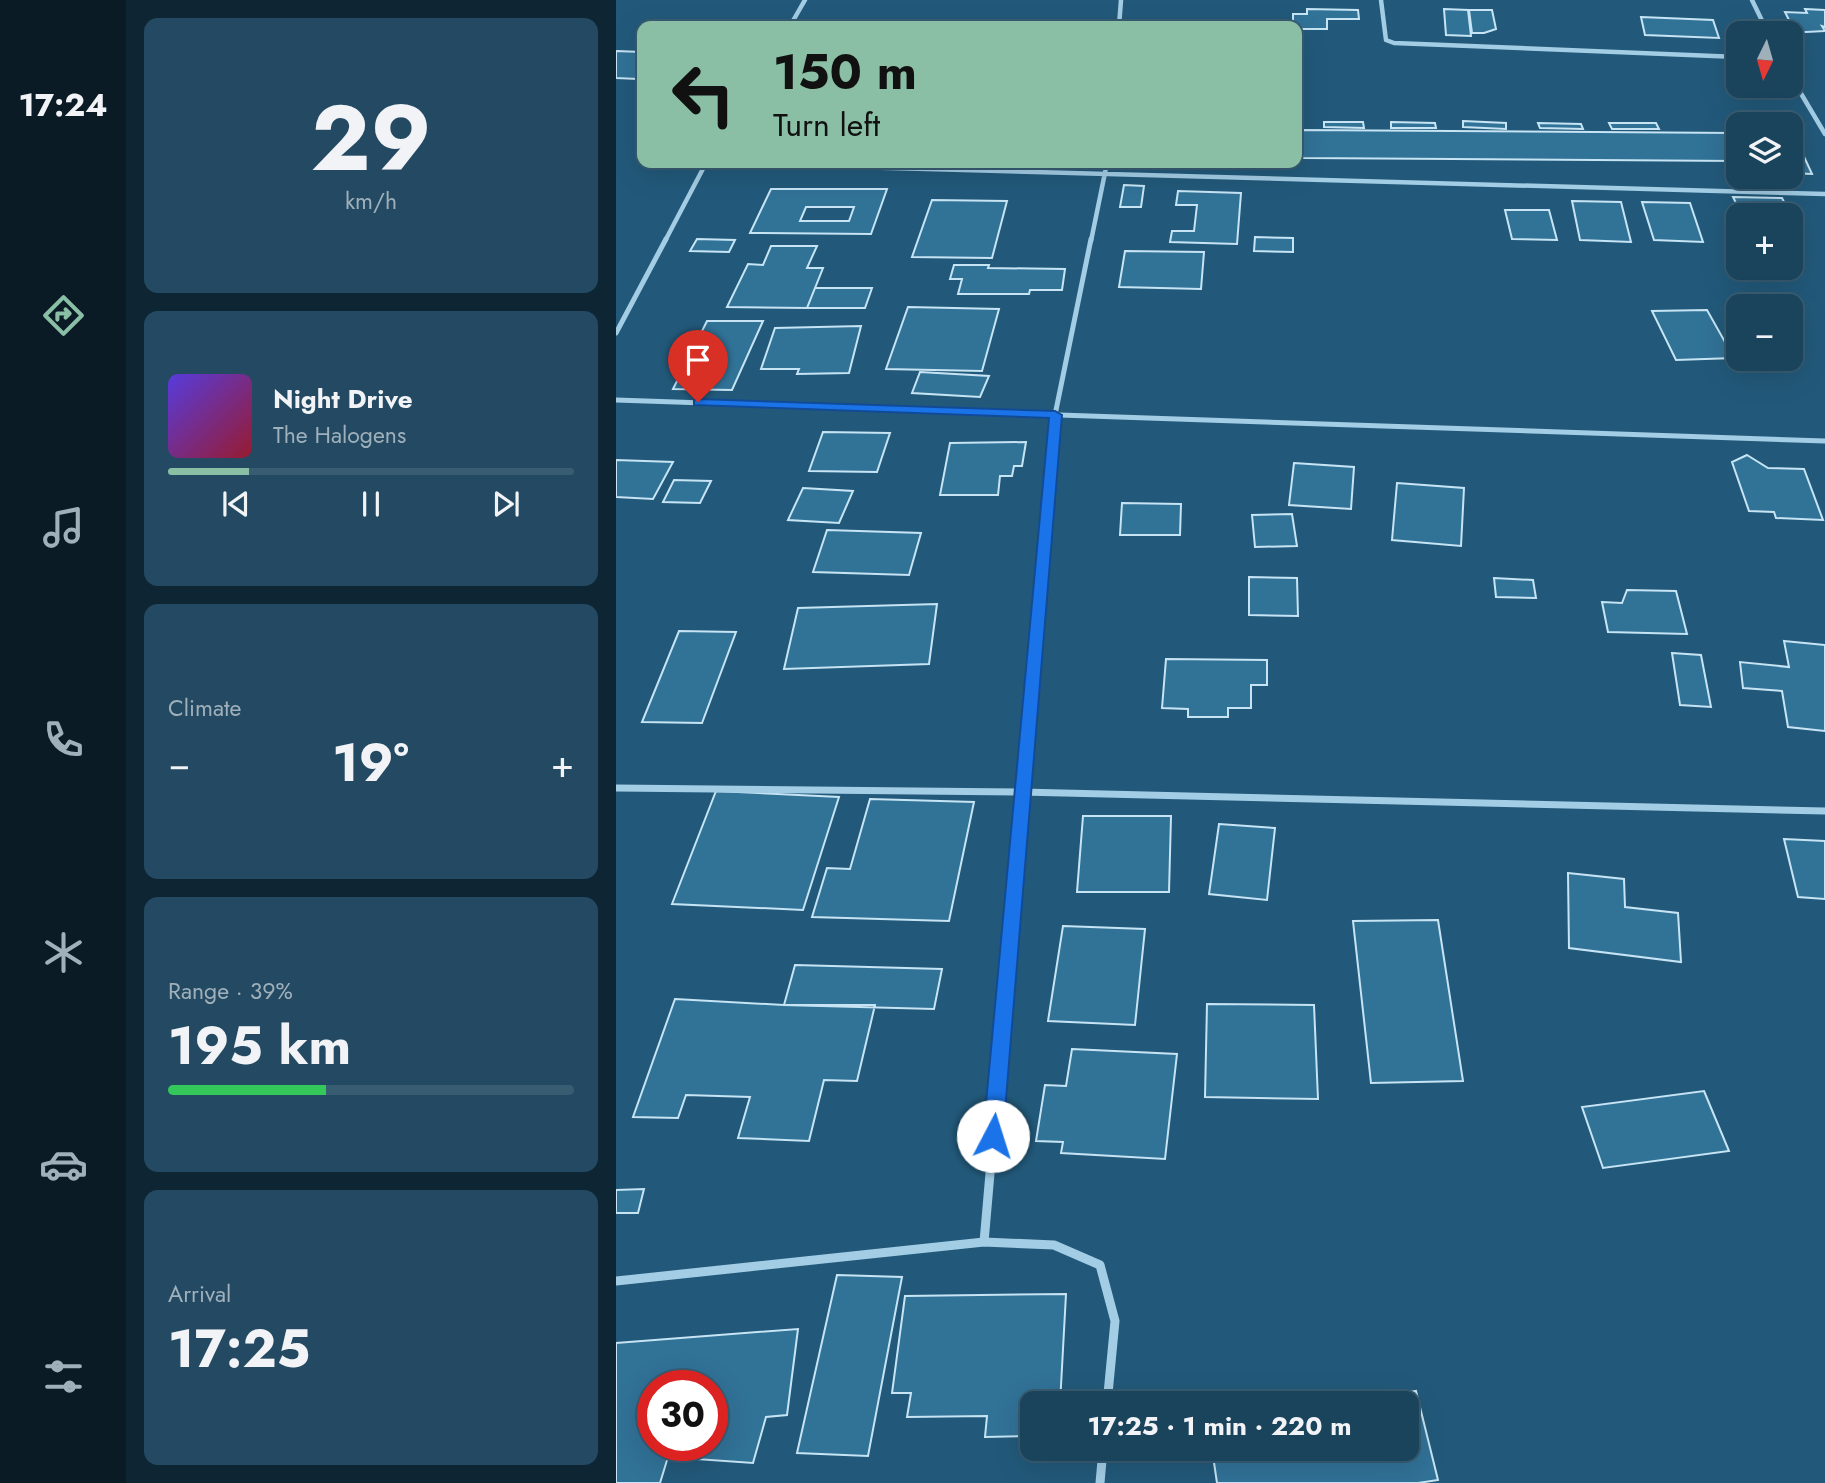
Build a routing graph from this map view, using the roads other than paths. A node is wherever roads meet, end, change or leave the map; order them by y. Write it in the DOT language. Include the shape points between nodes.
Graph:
graph roads {
  1 [pos="805,0"];
  2 [pos="1121,0"];
  3 [pos="1381,0"];
  4 [pos="1752,0"];
  5 [pos="793,21"];
  6 [pos="1119,21"];
  7 [pos="1762,21"];
  8 [pos="1726,57"];
  9 [pos="1803,97"];
  10 [pos="1825,134"];
  11 [pos="703,168"];
  12 [pos="891,168"];
  13 [pos="1107,168"];
  14 [pos="1106,174"];
  15 [pos="1825,194"];
  16 [pos="616,332"];
  17 [pos="616,400"];
  18 [pos="1055,415"];
  19 [pos="1825,441"];
  20 [pos="616,788"];
  21 [pos="1021,792"];
  22 [pos="1825,811"];
  23 [pos="984,1242"];
  24 [pos="616,1281"];
  25 [pos="1108,1391"];
  26 [pos="1102,1461"];
  27 [pos="1100,1483"];
  1 -- 5 [label="street"];
  2 -- 6 [label="street"];
  3 -- 8 [label="street" via="1386,40 1394,43"];
  4 -- 7 [label="street"];
  9 -- 10 [label="street"];
  11 -- 16 [label="street"];
  12 -- 14 [label="street"];
  13 -- 14 [label="street"];
  14 -- 15 [label="street"];
  14 -- 18 [label="street"];
  17 -- 18 [label="street"];
  18 -- 19 [label="street"];
  18 -- 21 [label="street"];
  20 -- 21 [label="street"];
  21 -- 22 [label="street"];
  21 -- 23 [label="street"];
  23 -- 24 [label="street"];
  23 -- 25 [label="street" via="1054,1245 1100,1265 1115,1321"];
  26 -- 27 [label="street"];
}
